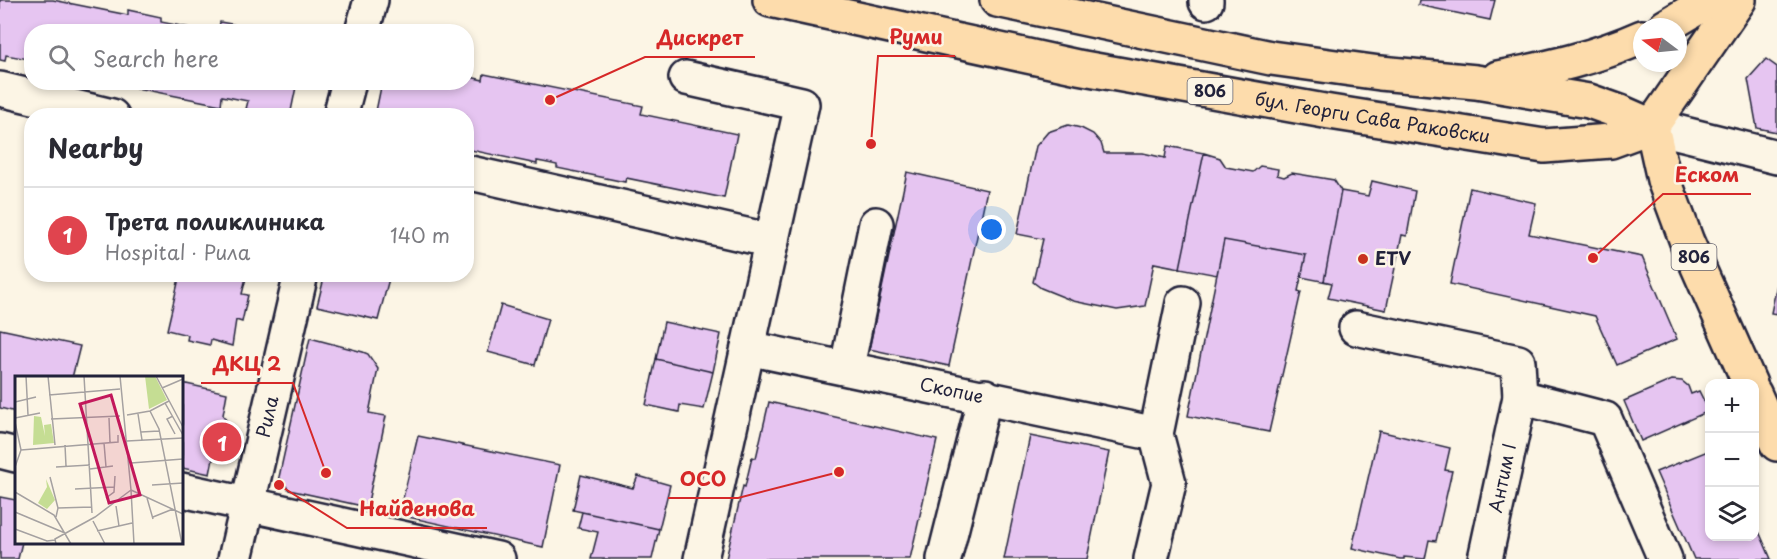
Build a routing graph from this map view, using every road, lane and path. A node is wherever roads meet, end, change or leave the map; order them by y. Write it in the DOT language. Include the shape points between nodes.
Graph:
graph roads {
  1 [pos="371,0"];
  2 [pos="770,0"];
  3 [pos="997,0"];
  4 [pos="1710,0"];
  5 [pos="1739,0"];
  6 [pos="1680,18"];
  7 [pos="364,24"];
  8 [pos="1633,41"];
  9 [pos="686,78"];
  10 [pos="1476,82"];
  11 [pos="0,89"];
  12 [pos="346,90"];
  13 [pos="79,108"];
  14 [pos="342,108"];
  15 [pos="1652,126"];
  16 [pos="1777,157"];
  17 [pos="474,174"];
  18 [pos="876,224"];
  19 [pos="772,241"];
  20 [pos="299,282"];
  21 [pos="1183,303"];
  22 [pos="1356,327"];
  23 [pos="748,348"];
  24 [pos="847,367"];
  25 [pos="1748,379"];
  26 [pos="985,396"];
  27 [pos="1520,397"];
  28 [pos="1759,402"];
  29 [pos="1156,434"];
  30 [pos="1777,444"];
  31 [pos="0,451"];
  32 [pos="15,455"];
  33 [pos="183,490"];
  34 [pos="247,504"];
  35 [pos="235,559"];
  36 [pos="498,559"];
  37 [pos="701,559"];
  38 [pos="944,559"];
  39 [pos="1151,559"];
  40 [pos="1485,559"];
  41 [pos="1665,559"];
  1 -- 7 [label="street"];
  2 -- 15 [label="main road, бул. Георги Сава Раковски / 806" via="1078,68 1544,146 1611,141"];
  3 -- 10 [label="main road" via="1271,58"];
  4 -- 6 [label="main road"];
  5 -- 15 [label="main road"];
  8 -- 10 [label="main road" via="1562,66"];
  9 -- 19 [label="street" via="802,104"];
  10 -- 15 [label="main road" via="1588,101"];
  11 -- 13 [label="street"];
  12 -- 14 [label="street"];
  15 -- 16 [label="street"];
  15 -- 25 [label="main road, 806" via="1664,180"];
  17 -- 19 [label="street"];
  18 -- 24 [label="street"];
  19 -- 23 [label="street"];
  20 -- 34 [label="street, Рила"];
  21 -- 29 [label="street"];
  22 -- 27 [label="street, Антим I" via="1518,362"];
  23 -- 24 [label="street, Скопие"];
  23 -- 37 [label="street"];
  24 -- 26 [label="street, Скопие"];
  26 -- 29 [label="street, Скопие"];
  26 -- 38 [label="street"];
  27 -- 40 [label="street, Антим I"];
  27 -- 41 [label="street" via="1605,419"];
  28 -- 30 [label="main road"];
  29 -- 39 [label="street" via="1169,483"];
  31 -- 32 [label="street"];
  33 -- 34 [label="street"];
  34 -- 35 [label="street, Рила"];
  34 -- 36 [label="street"];
}
